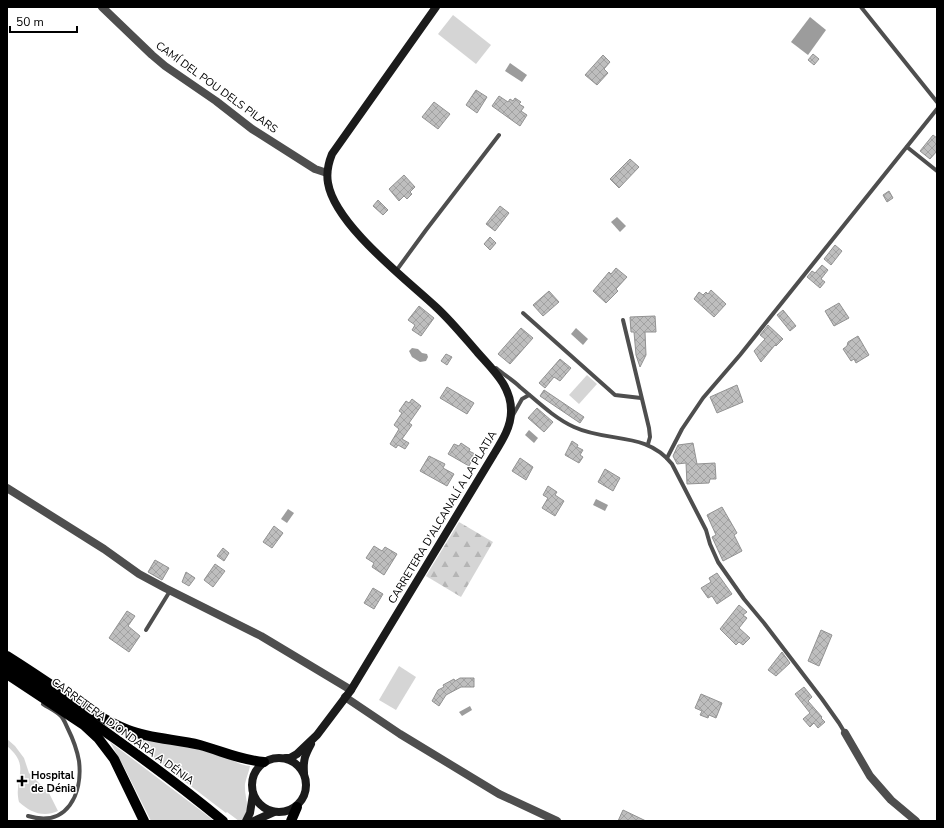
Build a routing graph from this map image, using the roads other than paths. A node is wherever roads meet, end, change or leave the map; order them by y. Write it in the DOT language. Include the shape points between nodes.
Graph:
graph roads {
  1 [pos="102,7"];
  2 [pos="436,7"];
  3 [pos="861,7"];
  4 [pos="937,102"];
  5 [pos="937,109"];
  6 [pos="499,134"];
  7 [pos="907,147"];
  8 [pos="937,171"];
  9 [pos="327,173"];
  10 [pos="396,271"];
  11 [pos="523,313"];
  12 [pos="623,320"];
  13 [pos="479,354"];
  14 [pos="529,395"];
  15 [pos="641,398"];
  16 [pos="510,424"];
  17 [pos="648,444"];
  18 [pos="667,458"];
  19 [pos="7,488"];
  20 [pos="170,591"];
  21 [pos="146,630"];
  22 [pos="7,656"];
  23 [pos="7,665"];
  24 [pos="7,674"];
  25 [pos="7,678"];
  26 [pos="350,690"];
  27 [pos="345,697"];
  28 [pos="845,733"];
  29 [pos="317,735"];
  30 [pos="286,758"];
  31 [pos="264,762"];
  32 [pos="304,774"];
  33 [pos="253,793"];
  34 [pos="297,807"];
  35 [pos="274,812"];
  36 [pos="28,816"];
  37 [pos="222,820"];
  38 [pos="144,821"];
  39 [pos="246,821"];
  40 [pos="254,821"];
  41 [pos="291,821"];
  42 [pos="557,821"];
  43 [pos="916,821"];
  1 -- 9 [label="street, CAMÍ DEL POU DELS PILARS" via="165,66 252,129 315,169"];
  2 -- 9 [label="main road, CARRETERA D'ALCANALÍ A LA PLATJA" via="338,144 330,159"];
  3 -- 4 [label="lane"];
  5 -- 7 [label="lane"];
  6 -- 10 [label="lane"];
  7 -- 8 [label="lane"];
  7 -- 18 [label="lane" via="703,398 682,428"];
  9 -- 10 [label="main road, CARRETERA D'ALCANALÍ A LA PLATJA" via="333,197 348,222"];
  10 -- 13 [label="main road, CARRETERA D'ALCANALÍ A LA PLATJA" via="438,309"];
  11 -- 15 [label="lane" via="615,395"];
  12 -- 15 [label="lane"];
  13 -- 14 [label="lane"];
  13 -- 16 [label="main road, CARRETERA D'ALCANALÍ A LA PLATJA" via="506,389 510,400"];
  14 -- 16 [label="lane" via="522,399"];
  14 -- 17 [label="lane" via="576,428"];
  15 -- 17 [label="lane" via="649,428"];
  16 -- 26 [label="main road, CARRETERA D'ALCANALÍ A LA PLATJA" via="491,460"];
  17 -- 18 [label="lane"];
  18 -- 28 [label="lane" via="703,524 718,562"];
  19 -- 20 [label="street"];
  20 -- 21 [label="lane"];
  20 -- 26 [label="street" via="261,636"];
  22 -- 31 [label="main road" via="85,708 129,731 193,743 241,759"];
  23 -- 37 [label="main road, CARRETERA D'ONDARA A DÉNIA" via="119,741"];
  24 -- 38 [label="main road" via="84,725 98,738 117,764"];
  25 -- 36 [label="lane" via="61,717 72,737 79,761 77,793 65,813 47,820 37,820"];
  26 -- 27 [label="main road, CARRETERA D'ALCANALÍ A LA PLATJA"];
  27 -- 29 [label="main road, CARRETERA D'ALCANALÍ A LA PLATJA"];
  27 -- 42 [label="street" via="499,794"];
  28 -- 43 [label="street" via="870,776 891,800"];
  29 -- 30 [label="main road, CARRETERA D'ALCANALÍ A LA PLATJA" via="297,754"];
  29 -- 32 [label="main road, CARRETERA D'ALCANALÍ A LA PLATJA" via="303,763"];
  30 -- 31 [label="main road"];
  30 -- 32 [label="main road" via="300,767"];
  31 -- 33 [label="main road" via="253,776"];
  32 -- 34 [label="main road" via="307,782 306,791"];
  33 -- 35 [label="main road" via="257,802"];
  33 -- 39 [label="main road"];
  34 -- 35 [label="main road" via="282,813"];
  34 -- 41 [label="main road"];
  35 -- 40 [label="main road"];
}
